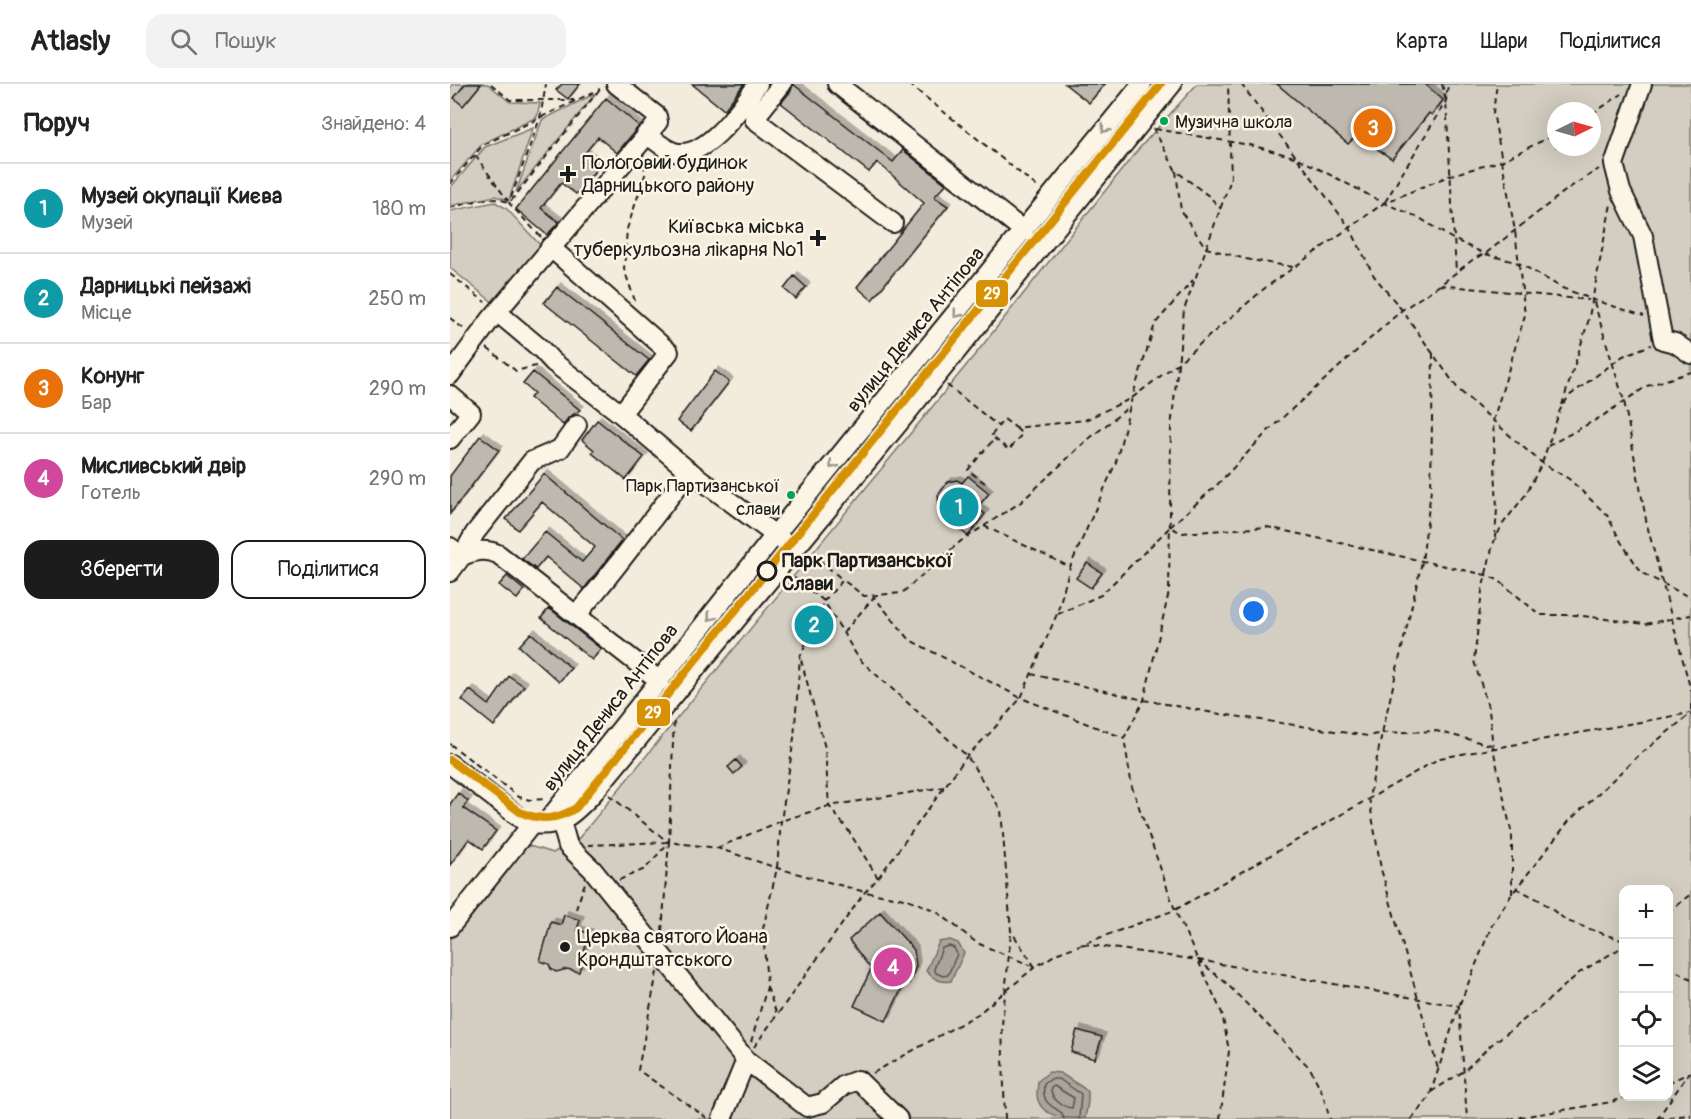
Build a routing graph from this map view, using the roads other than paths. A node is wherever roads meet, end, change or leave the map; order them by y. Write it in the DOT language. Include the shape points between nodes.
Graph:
graph roads {
  1 [pos="758,84"];
  2 [pos="782,84"];
  3 [pos="837,84"];
  4 [pos="1142,84"];
  5 [pos="1172,84"];
  6 [pos="608,86"];
  7 [pos="1635,87"];
  8 [pos="645,136"];
  9 [pos="893,224"];
  10 [pos="1024,231"];
  11 [pos="550,247"];
  12 [pos="497,312"];
  13 [pos="1691,354"];
  14 [pos="450,375"];
  15 [pos="450,395"];
  16 [pos="621,414"];
  17 [pos="577,425"];
  18 [pos="450,439"];
  19 [pos="690,471"];
  20 [pos="775,535"];
  21 [pos="801,550"];
  22 [pos="456,551"];
  23 [pos="450,572"];
  24 [pos="576,615"];
  25 [pos="660,681"];
  26 [pos="450,764"];
  27 [pos="546,823"];
  28 [pos="450,927"];
  29 [pos="746,1060"];
  30 [pos="722,1119"];
  31 [pos="898,1119"];
  1 -- 8 [label="street" via="718,133 697,149 671,151"];
  2 -- 9 [label="street" via="754,118"];
  3 -- 10 [label="street"];
  4 -- 10 [label="street, вулиця Дениса Антіпова, one-way"];
  5 -- 21 [label="street, вулиця Дениса Антіпова"];
  6 -- 8 [label="street" via="657,116 658,122"];
  7 -- 13 [label="street" via="1614,164 1621,191 1643,236 1663,340"];
  8 -- 11 [label="street"];
  10 -- 20 [label="street, вулиця Дениса Антіпова, one-way"];
  11 -- 12 [label="street"];
  11 -- 16 [label="street" via="668,349 669,354"];
  12 -- 14 [label="street"];
  12 -- 16 [label="street" via="553,362"];
  15 -- 18 [label="street" via="471,413"];
  16 -- 19 [label="street"];
  17 -- 22 [label="street" via="560,449 532,461"];
  19 -- 20 [label="street"];
  19 -- 24 [label="street" via="608,580"];
  20 -- 21 [label="street"];
  20 -- 25 [label="street, вулиця Дениса Антіпова, one-way"];
  21 -- 27 [label="street, вулиця Дениса Антіпова" via="594,792 574,813"];
  22 -- 23 [label="street"];
  22 -- 24 [label="street" via="488,549 498,554"];
  24 -- 25 [label="street"];
  25 -- 27 [label="street, вулиця Дениса Антіпова"];
  26 -- 27 [label="street" via="524,821"];
  27 -- 28 [label="street"];
  27 -- 29 [label="street" via="592,869"];
  29 -- 30 [label="street"];
  29 -- 31 [label="street" via="807,1107 824,1103 844,1085 858,1080"];
}
